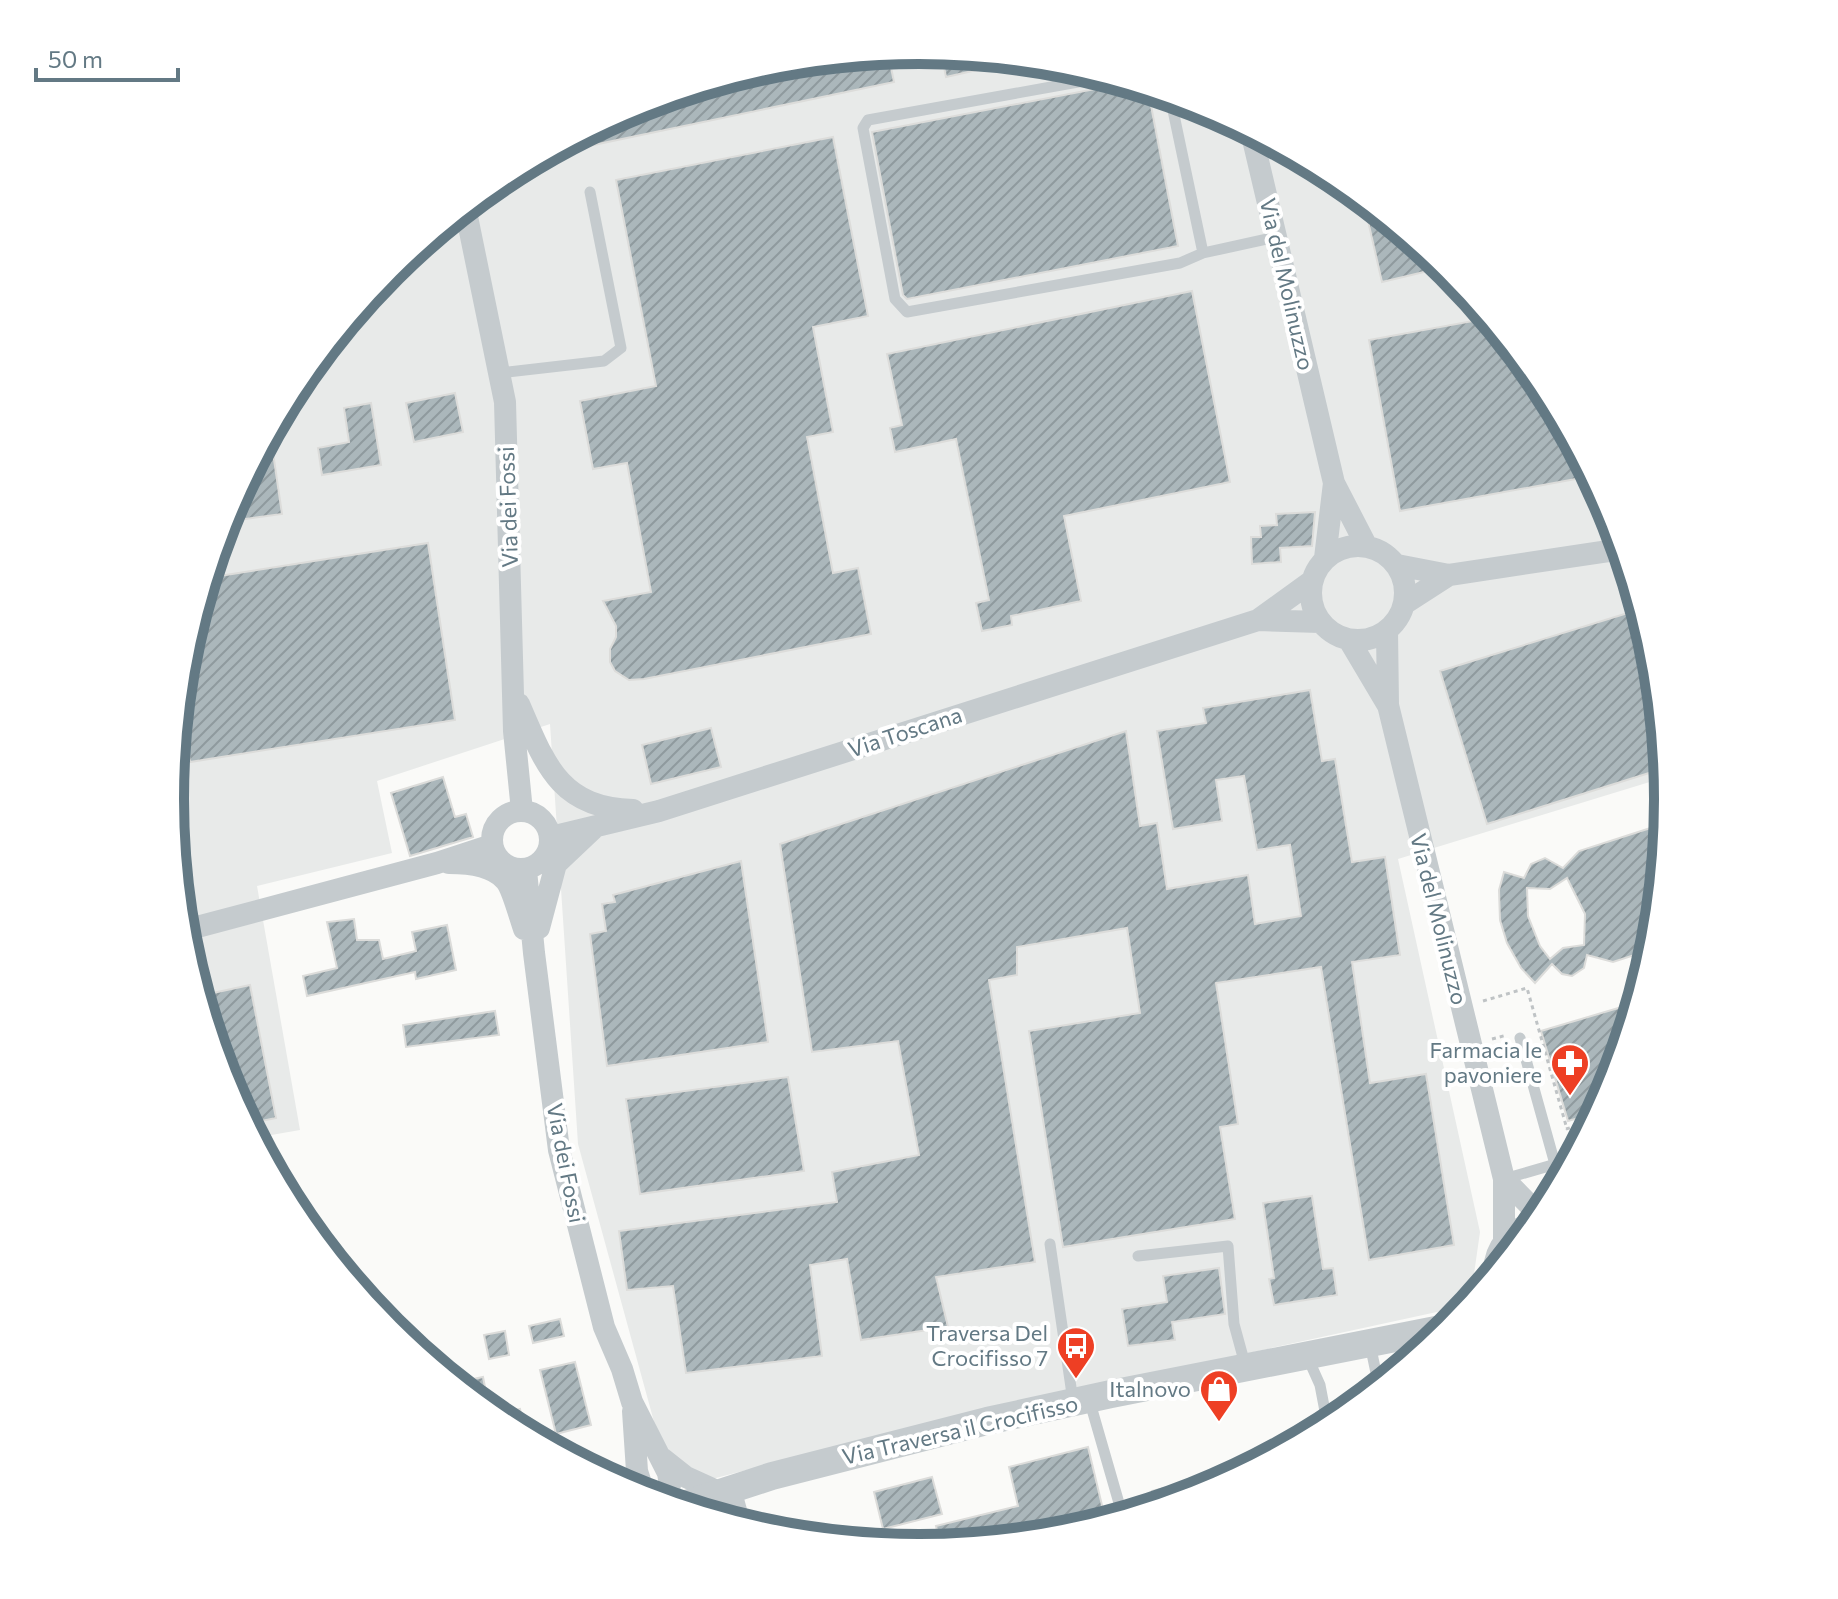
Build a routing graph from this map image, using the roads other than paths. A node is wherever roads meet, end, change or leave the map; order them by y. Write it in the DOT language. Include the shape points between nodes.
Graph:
graph roads {
  1 [pos="1079,82"];
  2 [pos="1173,110"];
  3 [pos="1254,146"];
  4 [pos="590,192"];
  5 [pos="465,221"];
  6 [pos="1276,237"];
  7 [pos="1203,253"];
  8 [pos="499,373"];
  9 [pos="1334,483"];
  10 [pos="1366,545"];
  11 [pos="1611,551"];
  12 [pos="1325,558"];
  13 [pos="1397,565"];
  14 [pos="1449,575"];
  15 [pos="1312,581"];
  16 [pos="1404,604"];
  17 [pos="1258,620"];
  18 [pos="1320,622"];
  19 [pos="1387,630"];
  20 [pos="1349,640"];
  21 [pos="514,693"];
  22 [pos="1388,705"];
  23 [pos="522,811"];
  24 [pos="659,811"];
  25 [pos="596,827"];
  26 [pos="551,837"];
  27 [pos="492,845"];
  28 [pos="437,863"];
  29 [pos="526,870"];
  30 [pos="195,927"];
  31 [pos="534,953"];
  32 [pos="1520,1038"];
  33 [pos="1558,1163"];
  34 [pos="1555,1164"];
  35 [pos="1504,1179"];
  36 [pos="1531,1207"];
  37 [pos="1050,1244"];
  38 [pos="1500,1250"];
  39 [pos="1138,1256"];
  40 [pos="1426,1332"];
  41 [pos="1370,1343"];
  42 [pos="1307,1356"];
  43 [pos="1246,1369"];
  44 [pos="1377,1375"];
  45 [pos="1081,1400"];
  46 [pos="632,1402"];
  47 [pos="1325,1413"];
  48 [pos="661,1457"];
  49 [pos="635,1478"];
  50 [pos="669,1491"];
  51 [pos="724,1491"];
  52 [pos="697,1500"];
  53 [pos="1119,1507"];
  54 [pos="733,1511"];
  1 -- 7 [label="lane" via="868,120 863,128 895,299 907,312 1180,263"];
  2 -- 7 [label="lane"];
  3 -- 6 [label="street, Via del Molinuzzo"];
  4 -- 8 [label="lane" via="621,348 604,361"];
  5 -- 8 [label="street, Via dei Fossi"];
  6 -- 7 [label="lane"];
  6 -- 9 [label="street, Via del Molinuzzo"];
  8 -- 21 [label="street, Via dei Fossi" via="505,402"];
  9 -- 10 [label="street, Via del Molinuzzo"];
  9 -- 12 [label="street, Via del Molinuzzo"];
  10 -- 12 [label="street" via="1351,545"];
  10 -- 13 [label="street"];
  11 -- 14 [label="street"];
  12 -- 15 [label="street"];
  13 -- 14 [label="street"];
  13 -- 16 [label="street"];
  14 -- 16 [label="street"];
  15 -- 17 [label="street, Via Toscana"];
  15 -- 18 [label="street" via="1310,596"];
  16 -- 19 [label="street"];
  17 -- 18 [label="street, Via Toscana"];
  17 -- 24 [label="street, Via Toscana"];
  18 -- 20 [label="street"];
  19 -- 20 [label="street"];
  19 -- 22 [label="street, Via del Molinuzzo"];
  20 -- 22 [label="street, Via del Molinuzzo"];
  21 -- 23 [label="street, Via dei Fossi"];
  21 -- 24 [label="street" via="553,776 579,797 609,809"];
  22 -- 35 [label="street, Via del Molinuzzo"];
  23 -- 26 [label="street" via="537,816"];
  23 -- 27 [label="street" via="499,821"];
  24 -- 25 [label="street, Via Toscana"];
  25 -- 26 [label="street, Via Toscana"];
  25 -- 31 [label="street" via="556,864"];
  26 -- 29 [label="street" via="547,854"];
  27 -- 28 [label="street"];
  27 -- 29 [label="street" via="508,867"];
  28 -- 30 [label="street"];
  28 -- 31 [label="street" via="486,868 507,881"];
  29 -- 31 [label="street, Via dei Fossi"];
  31 -- 46 [label="street, Via dei Fossi" via="559,1150 604,1327"];
  32 -- 34 [label="lane"];
  33 -- 34 [label="lane"];
  34 -- 35 [label="lane"];
  35 -- 36 [label="street"];
  35 -- 38 [label="street, Via del Molinuzzo"];
  37 -- 45 [label="lane"];
  39 -- 43 [label="lane" via="1228,1246 1234,1324"];
  40 -- 41 [label="street, Via Traversa il Crocifisso"];
  41 -- 42 [label="street, Via Traversa il Crocifisso"];
  41 -- 44 [label="lane"];
  42 -- 43 [label="street, Via Traversa il Crocifisso"];
  42 -- 47 [label="lane"];
  43 -- 45 [label="street, Via Traversa il Crocifisso"];
  45 -- 51 [label="street, Via Traversa il Crocifisso" via="887,1445"];
  45 -- 53 [label="lane"];
  46 -- 48 [label="street, Via dei Fossi"];
  46 -- 49 [label="street, Via dei Fossi"];
  48 -- 50 [label="street, Via dei Fossi"];
  48 -- 51 [label="street, Via dei Fossi" via="686,1477"];
  51 -- 52 [label="street, Via Traversa il Crocifisso"];
  51 -- 54 [label="street"];
}
